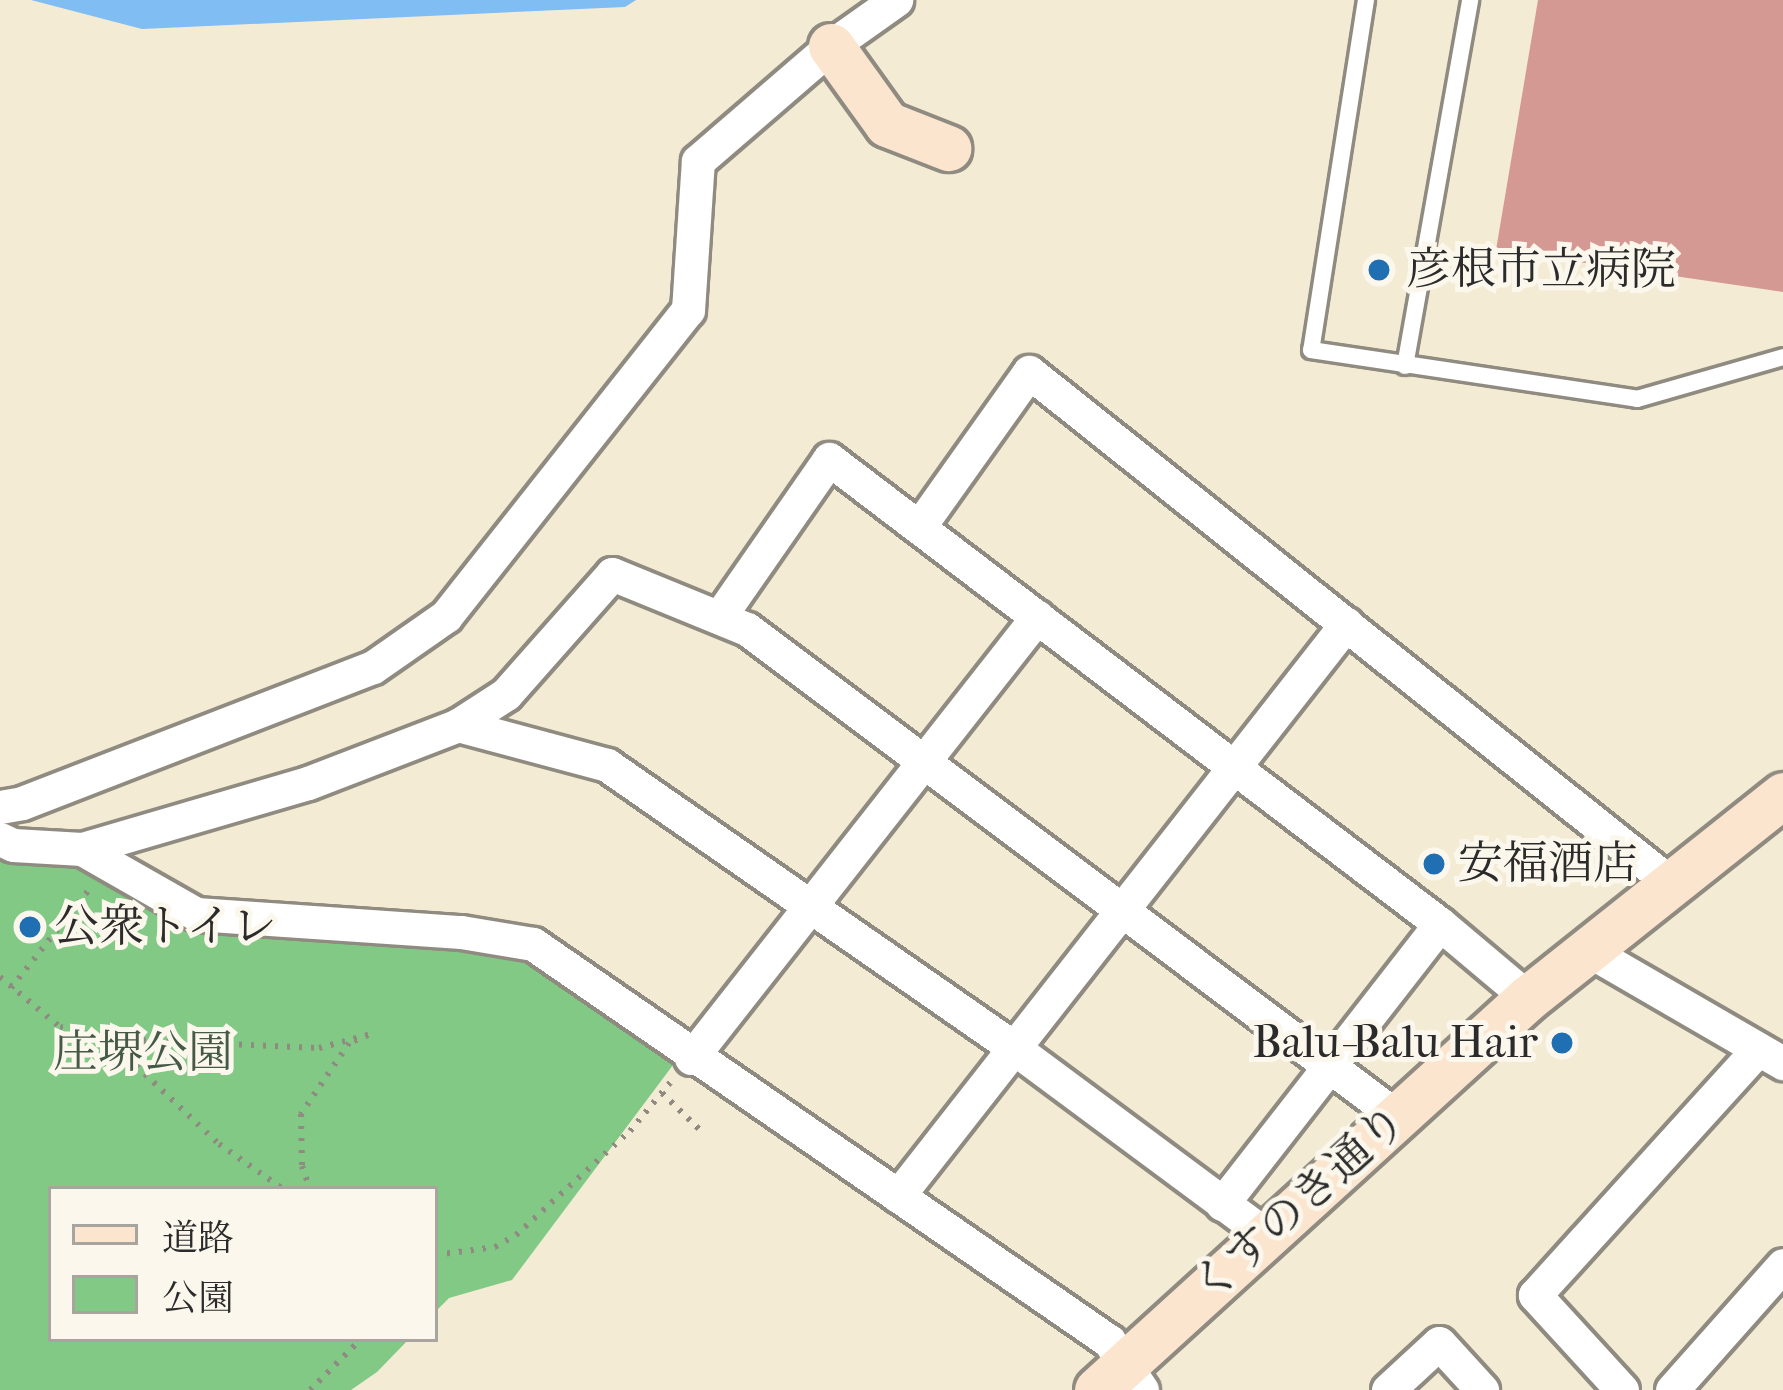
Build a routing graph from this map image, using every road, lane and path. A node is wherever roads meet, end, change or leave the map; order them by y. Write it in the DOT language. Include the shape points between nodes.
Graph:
graph roads {
  1 [pos="896,0"];
  2 [pos="1366,0"];
  3 [pos="1470,0"];
  4 [pos="831,46"];
  5 [pos="948,148"];
  6 [pos="1783,357"];
  7 [pos="1405,366"];
  8 [pos="919,527"];
  9 [pos="720,616"];
  10 [pos="1037,617"];
  11 [pos="1346,624"];
  12 [pos="458,725"];
  13 [pos="924,761"];
  14 [pos="1234,767"];
  15 [pos="1783,795"];
  16 [pos="0,807"];
  17 [pos="0,838"];
  18 [pos="95,857"];
  19 [pos="1669,882"];
  20 [pos="810,906"];
  21 [pos="1123,909"];
  22 [pos="1440,924"];
  23 [pos="1586,949"];
  24 [pos="0,977"];
  25 [pos="11,988"];
  26 [pos="1528,998"];
  27 [pos="107,1039"];
  28 [pos="1014,1048"];
  29 [pos="1770,1056"];
  30 [pos="691,1058"];
  31 [pos="1332,1066"];
  32 [pos="662,1093"];
  33 [pos="1396,1116"];
  34 [pos="701,1131"];
  35 [pos="279,1186"];
  36 [pos="309,1186"];
  37 [pos="898,1196"];
  38 [pos="1222,1204"];
  39 [pos="1264,1234"];
  40 [pos="438,1255"];
  41 [pos="1783,1264"];
  42 [pos="358,1342"];
  43 [pos="1121,1381"];
  44 [pos="310,1390"];
  45 [pos="1388,1390"];
  46 [pos="1482,1390"];
  47 [pos="1622,1390"];
  48 [pos="1672,1390"];
  1 -- 4 [label="street"];
  2 -- 7 [label="lane" via="1311,350"];
  3 -- 7 [label="lane"];
  4 -- 5 [label="street" via="887,124"];
  4 -- 16 [label="street" via="698,161 688,310 446,616 373,668"];
  6 -- 7 [label="lane" via="1637,399"];
  8 -- 9 [label="street" via="829,459"];
  8 -- 10 [label="street"];
  8 -- 11 [label="street" via="1029,372"];
  9 -- 12 [label="street" via="612,574 506,694"];
  9 -- 13 [label="street"];
  10 -- 13 [label="street"];
  10 -- 14 [label="street"];
  11 -- 14 [label="street"];
  11 -- 19 [label="street"];
  12 -- 18 [label="street"];
  12 -- 20 [label="street" via="607,765"];
  13 -- 20 [label="street"];
  13 -- 21 [label="street"];
  14 -- 21 [label="street"];
  14 -- 22 [label="street"];
  15 -- 19 [label="street, くすのき通り"];
  17 -- 18 [label="street"];
  18 -- 25 [label="path"];
  18 -- 30 [label="street" via="196,914 532,944"];
  19 -- 23 [label="street, くすのき通り"];
  20 -- 28 [label="street"];
  20 -- 30 [label="street"];
  21 -- 28 [label="street"];
  21 -- 31 [label="street"];
  22 -- 26 [label="street"];
  22 -- 31 [label="street"];
  23 -- 26 [label="street, くすのき通り"];
  23 -- 29 [label="street"];
  24 -- 25 [label="path"];
  25 -- 27 [label="path" via="60,1028"];
  26 -- 33 [label="street, くすのき通り"];
  27 -- 35 [label="path" via="219,1144"];
  27 -- 36 [label="path" via="349,1043 301,1114"];
  28 -- 37 [label="street"];
  28 -- 38 [label="street"];
  29 -- 47 [label="street" via="1535,1295"];
  30 -- 32 [label="path"];
  30 -- 37 [label="street"];
  31 -- 33 [label="street"];
  31 -- 38 [label="street"];
  32 -- 34 [label="path"];
  32 -- 40 [label="path" via="516,1235 495,1247"];
  33 -- 39 [label="street, くすのき通り"];
  37 -- 43 [label="street" via="1109,1340"];
  38 -- 39 [label="street"];
  39 -- 43 [label="street, くすのき通り"];
  41 -- 48 [label="street"];
  42 -- 44 [label="path"];
  45 -- 46 [label="street" via="1439,1342"];
}
